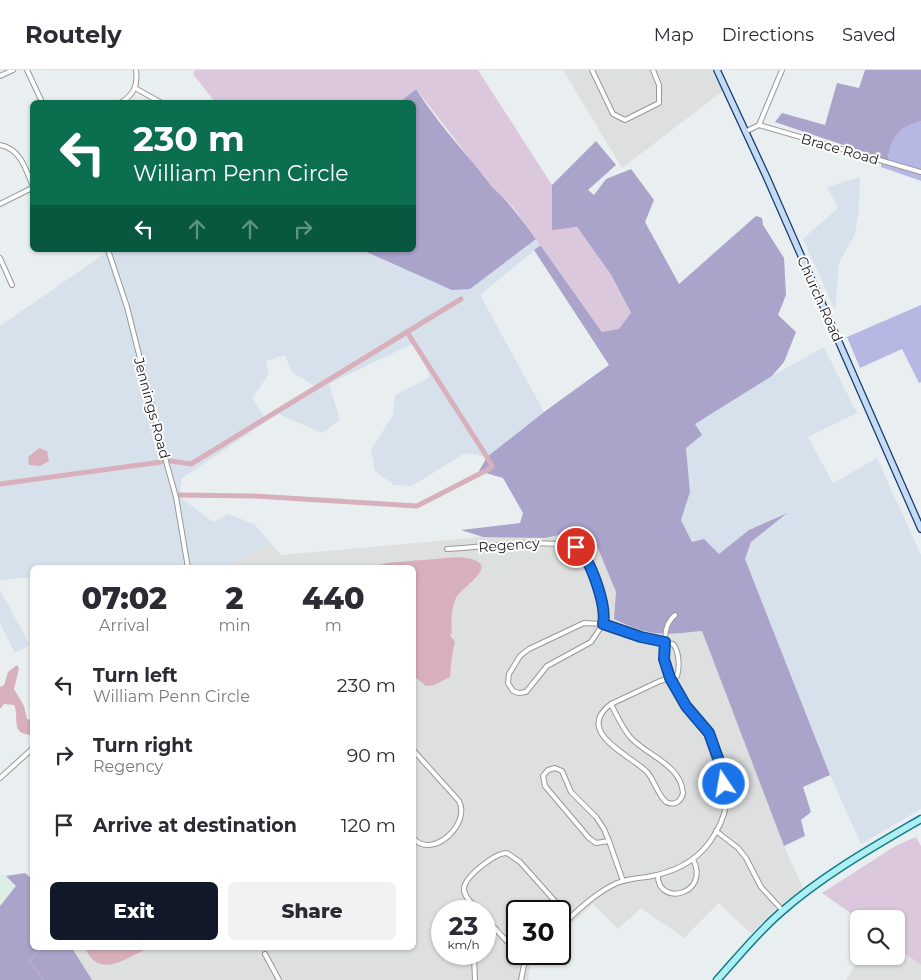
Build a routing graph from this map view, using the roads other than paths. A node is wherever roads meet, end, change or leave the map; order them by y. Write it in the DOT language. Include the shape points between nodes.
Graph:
graph roads {
  1 [pos="13,70"];
  2 [pos="27,70"];
  3 [pos="136,70"];
  4 [pos="592,70"];
  5 [pos="653,70"];
  6 [pos="717,70"];
  7 [pos="782,70"];
  8 [pos="0,76"];
  9 [pos="135,88"];
  10 [pos="41,100"];
  11 [pos="125,100"];
  12 [pos="156,100"];
  13 [pos="759,125"];
  14 [pos="745,132"];
  15 [pos="0,145"];
  16 [pos="921,172"];
  17 [pos="30,180"];
  18 [pos="30,189"];
  19 [pos="0,204"];
  20 [pos="109,252"];
  21 [pos="0,258"];
  22 [pos="12,285"];
  23 [pos="921,529"];
  24 [pos="447,550"];
  25 [pos="187,565"];
  26 [pos="676,616"];
  27 [pos="603,624"];
  28 [pos="665,642"];
  29 [pos="670,678"];
  30 [pos="612,704"];
  31 [pos="30,751"];
  32 [pos="416,753"];
  33 [pos="0,778"];
  34 [pos="921,818"];
  35 [pos="716,831"];
  36 [pos="416,840"];
  37 [pos="609,841"];
  38 [pos="693,859"];
  39 [pos="658,875"];
  40 [pos="623,881"];
  41 [pos="470,900"];
  42 [pos="554,900"];
  43 [pos="783,911"];
  44 [pos="571,917"];
  45 [pos="496,929"];
  46 [pos="506,940"];
  47 [pos="265,954"];
  48 [pos="474,965"];
  49 [pos="525,965"];
  50 [pos="279,980"];
  51 [pos="475,980"];
  52 [pos="521,980"];
  53 [pos="718,980"];
  1 -- 8 [label="street"];
  2 -- 10 [label="street"];
  3 -- 9 [label="street"];
  4 -- 5 [label="street" via="613,114 625,120 659,103 660,85"];
  6 -- 14 [label="main road, Church Road"];
  7 -- 13 [label="street"];
  9 -- 11 [label="street"];
  9 -- 12 [label="street"];
  13 -- 14 [label="street"];
  13 -- 16 [label="street, Brace Road"];
  14 -- 23 [label="main road, Church Road"];
  15 -- 17 [label="street" via="14,150"];
  18 -- 19 [label="street"];
  20 -- 25 [label="street, Jennings Road" via="127,308 168,465"];
  21 -- 22 [label="street"];
  24 -- 27 [label="street, Regency" via="548,542 576,547 591,568 604,608"];
  26 -- 28 [label="street" via="667,627"];
  27 -- 27 [label="street" via="591,642 552,663 526,692 512,690 508,683 509,674 524,652 579,625"];
  27 -- 28 [label="street"];
  28 -- 29 [label="street" via="664,659"];
  28 -- 29 [label="street" via="676,646 677,653 678,673"];
  29 -- 30 [label="street"];
  29 -- 35 [label="street" via="686,706 709,733 720,764 726,805"];
  30 -- 30 [label="street" via="600,718 603,737 647,772 666,802 677,802 683,793 678,777 632,739"];
  31 -- 33 [label="street"];
  32 -- 36 [label="street" via="462,807 462,816 455,828 438,843 422,844"];
  34 -- 43 [label="main road" via="839,869"];
  35 -- 38 [label="street"];
  35 -- 43 [label="street" via="738,848 761,887"];
  37 -- 37 [label="street" via="596,817 571,792 562,771 551,768 545,772 542,780 545,786 586,834 596,843"];
  37 -- 40 [label="street"];
  38 -- 39 [label="street"];
  38 -- 39 [label="street" via="696,879 693,886 684,892 672,894 666,891 659,884"];
  39 -- 40 [label="street"];
  40 -- 44 [label="street" via="599,894"];
  41 -- 42 [label="street" via="465,894 469,878 495,856 506,853 520,862"];
  43 -- 53 [label="main road"];
  45 -- 46 [label="street"];
  47 -- 50 [label="street"];
  48 -- 51 [label="street"];
  49 -- 52 [label="street"];
}
